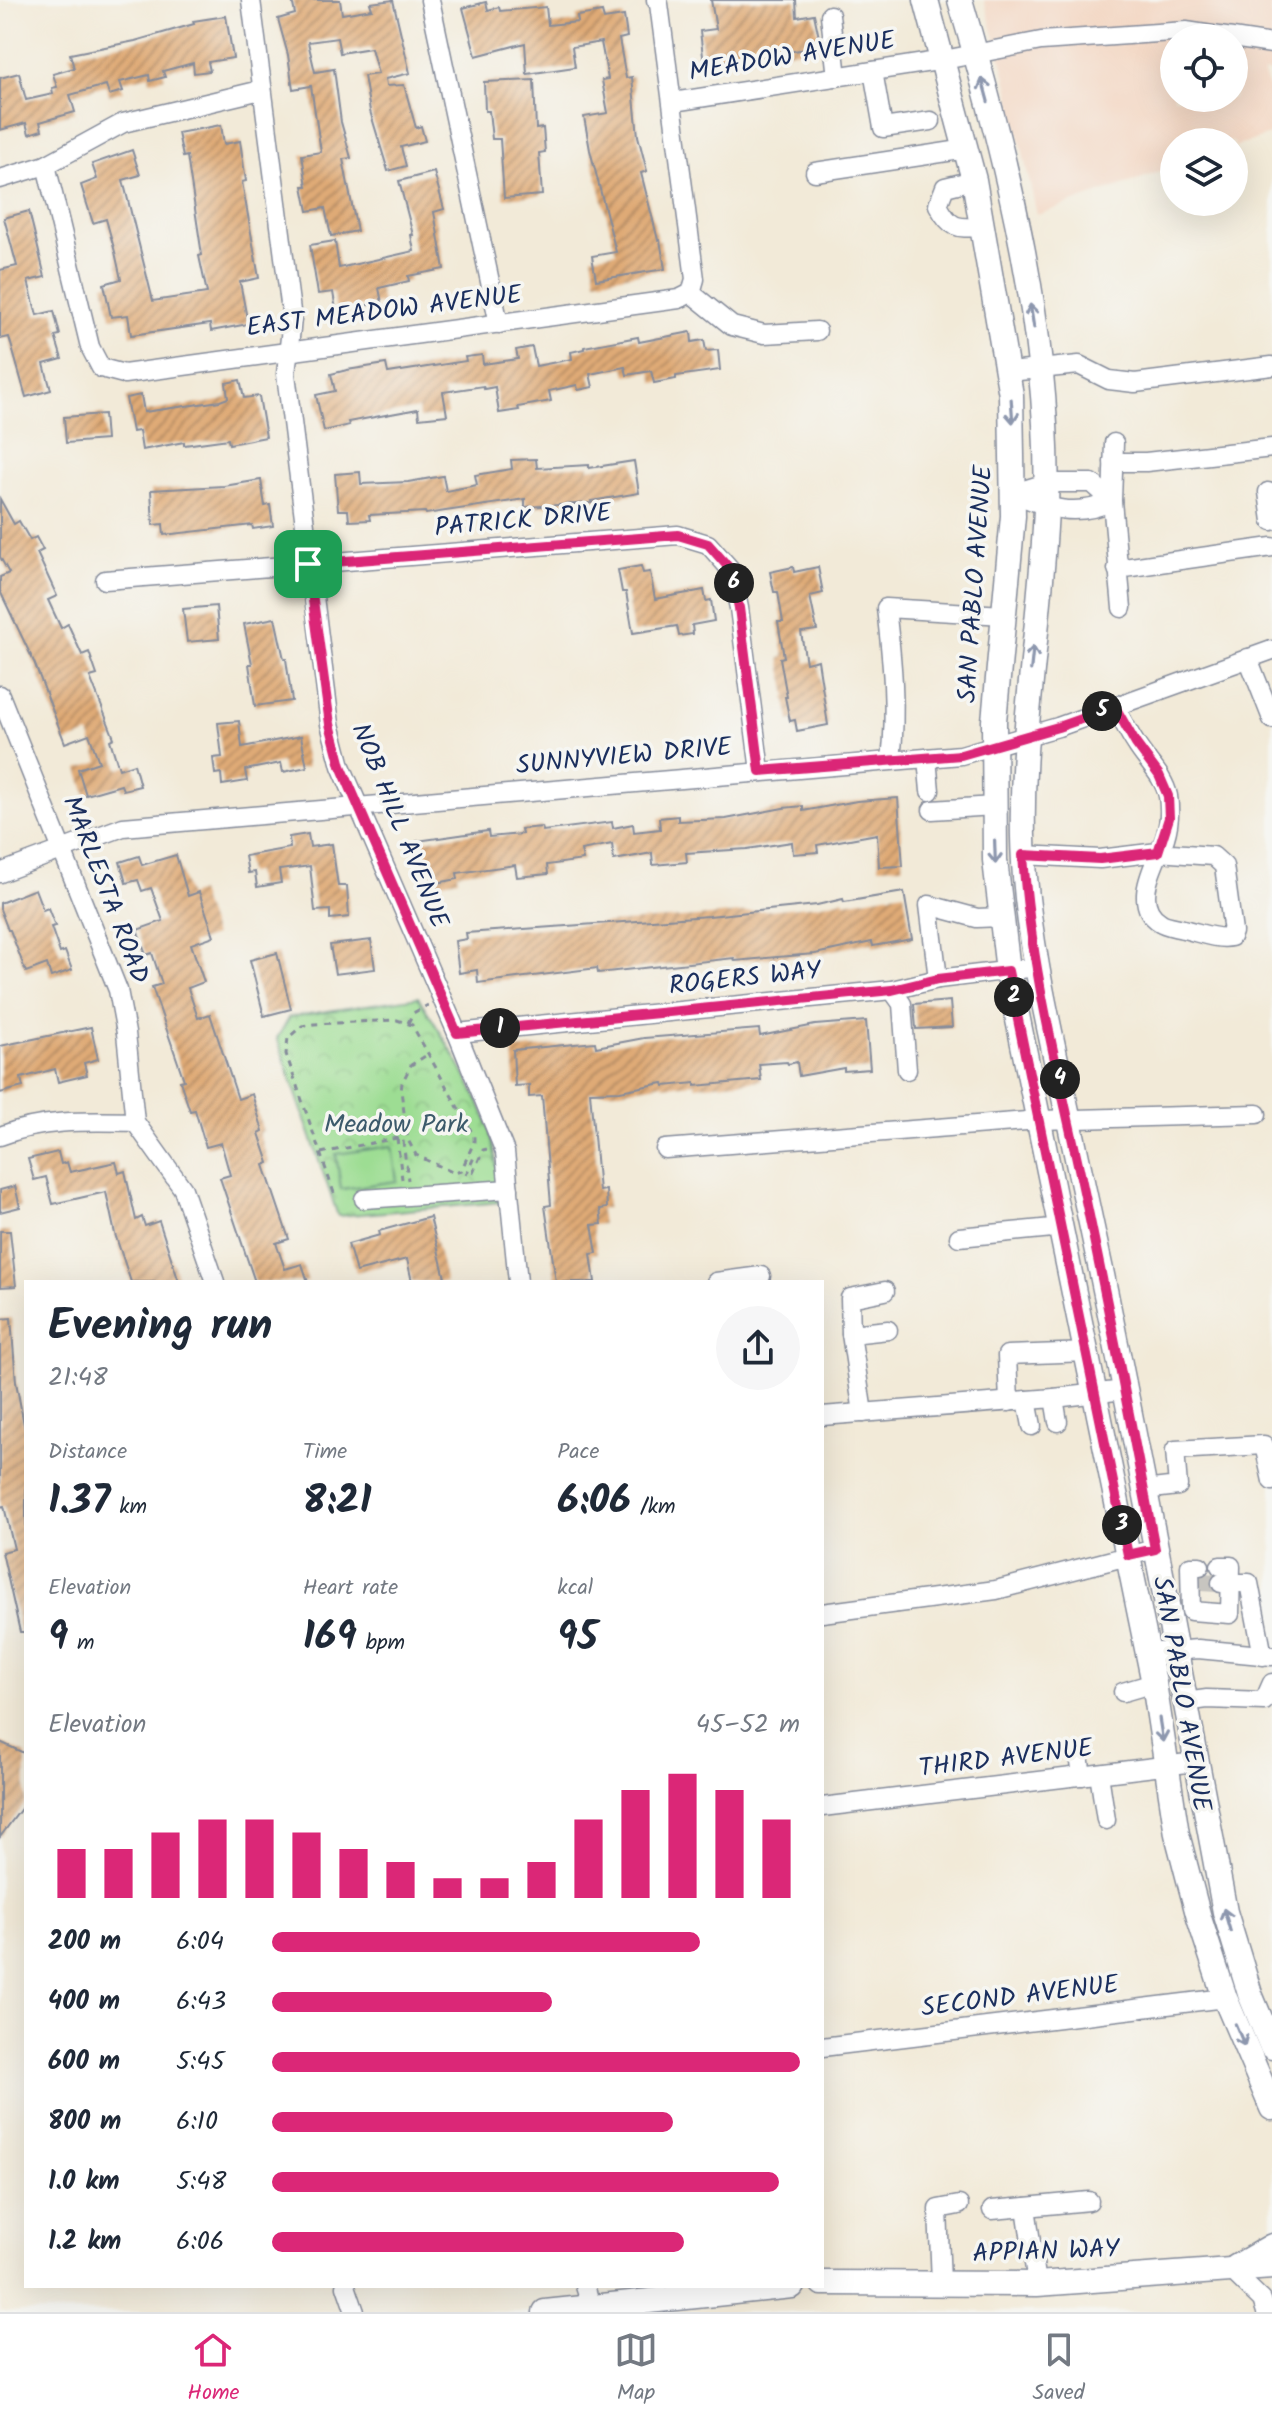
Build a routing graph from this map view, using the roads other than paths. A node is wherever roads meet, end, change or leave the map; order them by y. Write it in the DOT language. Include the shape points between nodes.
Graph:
graph roads {
  1 [pos="251,0"];
  2 [pos="430,0"];
  3 [pos="656,0"];
  4 [pos="926,0"];
  5 [pos="960,0"];
  6 [pos="830,15"];
  7 [pos="1272,44"];
  8 [pos="975,54"];
  9 [pos="944,60"];
  10 [pos="873,71"];
  11 [pos="837,77"];
  12 [pos="261,90"];
  13 [pos="673,102"];
  14 [pos="931,121"];
  15 [pos="967,149"];
  16 [pos="46,165"];
  17 [pos="815,172"];
  18 [pos="0,179"];
  19 [pos="974,180"];
  20 [pos="984,227"];
  21 [pos="691,293"];
  22 [pos="499,324"];
  23 [pos="817,331"];
  24 [pos="289,350"];
  25 [pos="1272,366"];
  26 [pos="1040,369"];
  27 [pos="1009,372"];
  28 [pos="1272,448"];
  29 [pos="1046,483"];
  30 [pos="1268,492"];
  31 [pos="1014,493"];
  32 [pos="1112,501"];
  33 [pos="1046,508"];
  34 [pos="1272,521"];
  35 [pos="1272,547"];
  36 [pos="308,564"];
  37 [pos="1117,569"];
  38 [pos="105,580"];
  39 [pos="1122,608"];
  40 [pos="1004,615"];
  41 [pos="1272,650"];
  42 [pos="1248,658"];
  43 [pos="0,695"];
  44 [pos="1115,707"];
  45 [pos="1272,719"];
  46 [pos="1025,736"];
  47 [pos="994,746"];
  48 [pos="927,758"];
  49 [pos="891,760"];
  50 [pos="760,771"];
  51 [pos="359,806"];
  52 [pos="994,806"];
  53 [pos="63,848"];
  54 [pos="1158,852"];
  55 [pos="1023,855"];
  56 [pos="0,873"];
  57 [pos="1001,917"];
  58 [pos="1037,967"];
  59 [pos="1008,971"];
  60 [pos="938,979"];
  61 [pos="892,990"];
  62 [pos="457,1033"];
  63 [pos="907,1070"];
  64 [pos="1257,1114"];
  65 [pos="1068,1119"];
  66 [pos="1040,1120"];
  67 [pos="135,1122"];
  68 [pos="0,1136"];
  69 [pos="665,1149"];
  70 [pos="509,1189"];
  71 [pos="364,1199"];
  72 [pos="1063,1227"];
  73 [pos="959,1237"];
  74 [pos="761,1276"];
  75 [pos="214,1280"];
  76 [pos="518,1280"];
  77 [pos="722,1280"];
  78 [pos="885,1291"];
  79 [pos="888,1330"];
  80 [pos="851,1334"];
  81 [pos="1088,1352"];
  82 [pos="1125,1390"];
  83 [pos="1095,1393"];
  84 [pos="1054,1398"];
  85 [pos="1018,1401"];
  86 [pos="863,1413"];
  87 [pos="824,1416"];
  88 [pos="1058,1422"];
  89 [pos="1032,1426"];
  90 [pos="1272,1481"];
  91 [pos="1144,1490"];
  92 [pos="1155,1549"];
  93 [pos="1128,1555"];
  94 [pos="1161,1577"];
  95 [pos="824,1613"];
  96 [pos="1175,1649"];
  97 [pos="1148,1653"];
  98 [pos="1267,1656"];
  99 [pos="1154,1683"];
  100 [pos="1272,1683"];
  101 [pos="1123,1692"];
  102 [pos="1185,1702"];
  103 [pos="1079,1755"];
  104 [pos="1196,1762"];
  105 [pos="1167,1766"];
  106 [pos="1090,1775"];
  107 [pos="824,1807"];
  108 [pos="1106,1820"];
  109 [pos="1225,1998"];
  110 [pos="824,2047"];
  111 [pos="1272,2047"];
  112 [pos="1272,2108"];
  113 [pos="1089,2201"];
  114 [pos="959,2205"];
  115 [pos="1026,2207"];
  116 [pos="992,2210"];
  117 [pos="1272,2246"];
  118 [pos="1272,2267"];
  119 [pos="1231,2270"];
  120 [pos="824,2277"];
  121 [pos="941,2283"];
  122 [pos="1037,2284"];
  123 [pos="347,2288"];
  124 [pos="767,2288"];
  125 [pos="590,2302"];
  126 [pos="355,2312"];
  127 [pos="545,2312"];
  128 [pos="1266,2312"];
  1 -- 12 [label="street"];
  2 -- 22 [label="street"];
  3 -- 13 [label="street, MEADOW AVENUE"];
  4 -- 9 [label="main road, SAN PABLO AVENUE"];
  5 -- 8 [label="main road, SAN PABLO AVENUE"];
  6 -- 11 [label="street"];
  7 -- 8 [label="street, MEADOW AVENUE" via="1186,31 1041,41"];
  8 -- 9 [label="street, MEADOW AVENUE"];
  26 -- 8 [label="main road, SAN PABLO AVENUE, one-way" via="1008,186"];
  9 -- 10 [label="street, MEADOW AVENUE"];
  9 -- 15 [label="main road, SAN PABLO AVENUE"];
  10 -- 11 [label="street, MEADOW AVENUE"];
  10 -- 14 [label="street" via="883,128"];
  11 -- 13 [label="street, MEADOW AVENUE"];
  12 -- 16 [label="street" via="123,123"];
  12 -- 24 [label="street, NOB HILL AVENUE" via="292,319"];
  13 -- 21 [label="street" via="695,279"];
  15 -- 17 [label="street"];
  15 -- 19 [label="main road, SAN PABLO AVENUE"];
  16 -- 18 [label="street"];
  16 -- 24 [label="street, EAST MEADOW AVENUE" via="90,347 101,368 124,374"];
  19 -- 20 [label="main road, SAN PABLO AVENUE"];
  19 -- 20 [label="street" via="945,187 938,205 956,228"];
  20 -- 27 [label="main road, SAN PABLO AVENUE"];
  21 -- 22 [label="street, EAST MEADOW AVENUE" via="679,299"];
  21 -- 23 [label="street" via="732,326 764,334"];
  22 -- 24 [label="street, EAST MEADOW AVENUE"];
  24 -- 36 [label="street, NOB HILL AVENUE" via="286,374"];
  25 -- 26 [label="street" via="1135,383 1109,380 1079,365"];
  26 -- 27 [label="street"];
  26 -- 29 [label="main road, SAN PABLO AVENUE"];
  27 -- 31 [label="main road, SAN PABLO AVENUE, one-way"];
  28 -- 32 [label="street" via="1146,462 1114,452"];
  29 -- 31 [label="street"];
  29 -- 32 [label="street" via="1092,483"];
  29 -- 33 [label="main road, SAN PABLO AVENUE"];
  30 -- 34 [label="street"];
  31 -- 33 [label="street"];
  31 -- 40 [label="main road, SAN PABLO AVENUE"];
  32 -- 33 [label="street" via="1091,511"];
  32 -- 37 [label="street"];
  46 -- 33 [label="main road, SAN PABLO AVENUE, one-way"];
  35 -- 37 [label="street"];
  36 -- 38 [label="street, PATRICK DRIVE"];
  36 -- 50 [label="street, PATRICK DRIVE" via="678,535 708,544 731,570"];
  36 -- 51 [label="street, NOB HILL AVENUE" via="330,724"];
  37 -- 39 [label="street"];
  40 -- 47 [label="main road, SAN PABLO AVENUE"];
  40 -- 49 [label="street" via="886,608"];
  41 -- 42 [label="street, SUNNYVIEW DRIVE"];
  42 -- 44 [label="street, SUNNYVIEW DRIVE"];
  42 -- 45 [label="street"];
  43 -- 53 [label="street, MARLESTA ROAD"];
  44 -- 46 [label="street, SUNNYVIEW DRIVE"];
  44 -- 54 [label="street" via="1168,796 1169,818"];
  46 -- 47 [label="street, SUNNYVIEW DRIVE"];
  46 -- 55 [label="main road, SAN PABLO AVENUE"];
  47 -- 48 [label="street, SUNNYVIEW DRIVE"];
  47 -- 52 [label="main road, SAN PABLO AVENUE"];
  48 -- 49 [label="street, SUNNYVIEW DRIVE"];
  48 -- 52 [label="street" via="931,800"];
  49 -- 50 [label="street, SUNNYVIEW DRIVE"];
  50 -- 51 [label="street, SUNNYVIEW DRIVE"];
  51 -- 53 [label="street, SUNNYVIEW DRIVE" via="123,827"];
  51 -- 62 [label="street, NOB HILL AVENUE"];
  52 -- 57 [label="main road, SAN PABLO AVENUE, one-way"];
  53 -- 56 [label="street, SUNNYVIEW DRIVE"];
  53 -- 67 [label="street, MARLESTA ROAD" via="118,990"];
  54 -- 54 [label="street" via="1146,883 1151,913 1160,923 1231,937 1220,861"];
  54 -- 55 [label="street" via="1100,859"];
  55 -- 58 [label="main road, SAN PABLO AVENUE"];
  57 -- 59 [label="main road, SAN PABLO AVENUE"];
  57 -- 60 [label="street" via="977,918 929,905"];
  58 -- 59 [label="street, ROGERS WAY"];
  58 -- 65 [label="main road, SAN PABLO AVENUE"];
  59 -- 60 [label="street, ROGERS WAY"];
  59 -- 66 [label="main road, SAN PABLO AVENUE"];
  60 -- 61 [label="street, ROGERS WAY"];
  61 -- 62 [label="street, ROGERS WAY"];
  61 -- 63 [label="street" via="902,1004"];
  62 -- 70 [label="street, NOB HILL AVENUE" via="502,1144"];
  64 -- 65 [label="street"];
  65 -- 66 [label="street"];
  65 -- 82 [label="main road, SAN PABLO AVENUE"];
  66 -- 69 [label="street"];
  66 -- 72 [label="main road, SAN PABLO AVENUE"];
  67 -- 68 [label="street" via="27,1126"];
  67 -- 75 [label="street, MARLESTA ROAD" via="183,1189"];
  70 -- 71 [label="street"];
  70 -- 76 [label="street, NOB HILL AVENUE"];
  72 -- 73 [label="street"];
  72 -- 81 [label="main road, SAN PABLO AVENUE"];
  74 -- 77 [label="street"];
  78 -- 80 [label="street" via="850,1298"];
  79 -- 80 [label="street"];
  80 -- 86 [label="street"];
  81 -- 83 [label="main road, SAN PABLO AVENUE"];
  81 -- 85 [label="street" via="1007,1355"];
  82 -- 83 [label="street"];
  82 -- 91 [label="main road, SAN PABLO AVENUE"];
  83 -- 84 [label="street"];
  83 -- 93 [label="main road, SAN PABLO AVENUE"];
  84 -- 85 [label="street"];
  84 -- 88 [label="street"];
  85 -- 86 [label="street"];
  85 -- 89 [label="street"];
  86 -- 87 [label="street"];
  90 -- 91 [label="street" via="1264,1445 1175,1450 1178,1486"];
  91 -- 92 [label="main road, SAN PABLO AVENUE"];
  92 -- 93 [label="street"];
  92 -- 94 [label="main road, SAN PABLO AVENUE"];
  93 -- 95 [label="street" via="1086,1557 996,1590"];
  93 -- 97 [label="main road, SAN PABLO AVENUE"];
  94 -- 96 [label="main road, SAN PABLO AVENUE"];
  94 -- 98 [label="street" via="1197,1577 1191,1611 1230,1614 1223,1577 1249,1583"];
  96 -- 97 [label="street"];
  96 -- 98 [label="street"];
  96 -- 102 [label="main road, SAN PABLO AVENUE"];
  97 -- 99 [label="main road, SAN PABLO AVENUE"];
  99 -- 101 [label="street"];
  99 -- 105 [label="main road, SAN PABLO AVENUE, one-way"];
  100 -- 102 [label="street" via="1264,1701"];
  102 -- 104 [label="main road, SAN PABLO AVENUE"];
  103 -- 106 [label="street"];
  104 -- 105 [label="street, THIRD AVENUE"];
  111 -- 104 [label="main road, SAN PABLO AVENUE, one-way" via="1225,1912"];
  105 -- 106 [label="street, THIRD AVENUE"];
  105 -- 109 [label="main road, SAN PABLO AVENUE" via="1177,1834"];
  106 -- 107 [label="street, THIRD AVENUE"];
  106 -- 108 [label="street"];
  109 -- 110 [label="street, SECOND AVENUE"];
  109 -- 112 [label="main road, SAN PABLO AVENUE, one-way"];
  113 -- 115 [label="street"];
  114 -- 121 [label="street" via="938,2209"];
  115 -- 116 [label="street"];
  115 -- 122 [label="street"];
  117 -- 119 [label="main road"];
  118 -- 119 [label="main road, APPIAN WAY"];
  119 -- 122 [label="main road, APPIAN WAY"];
  119 -- 128 [label="street" via="1262,2300"];
  120 -- 121 [label="main road, APPIAN WAY"];
  121 -- 122 [label="main road, APPIAN WAY"];
  123 -- 126 [label="street"];
  124 -- 125 [label="main road"];
  125 -- 127 [label="main road"];
}
